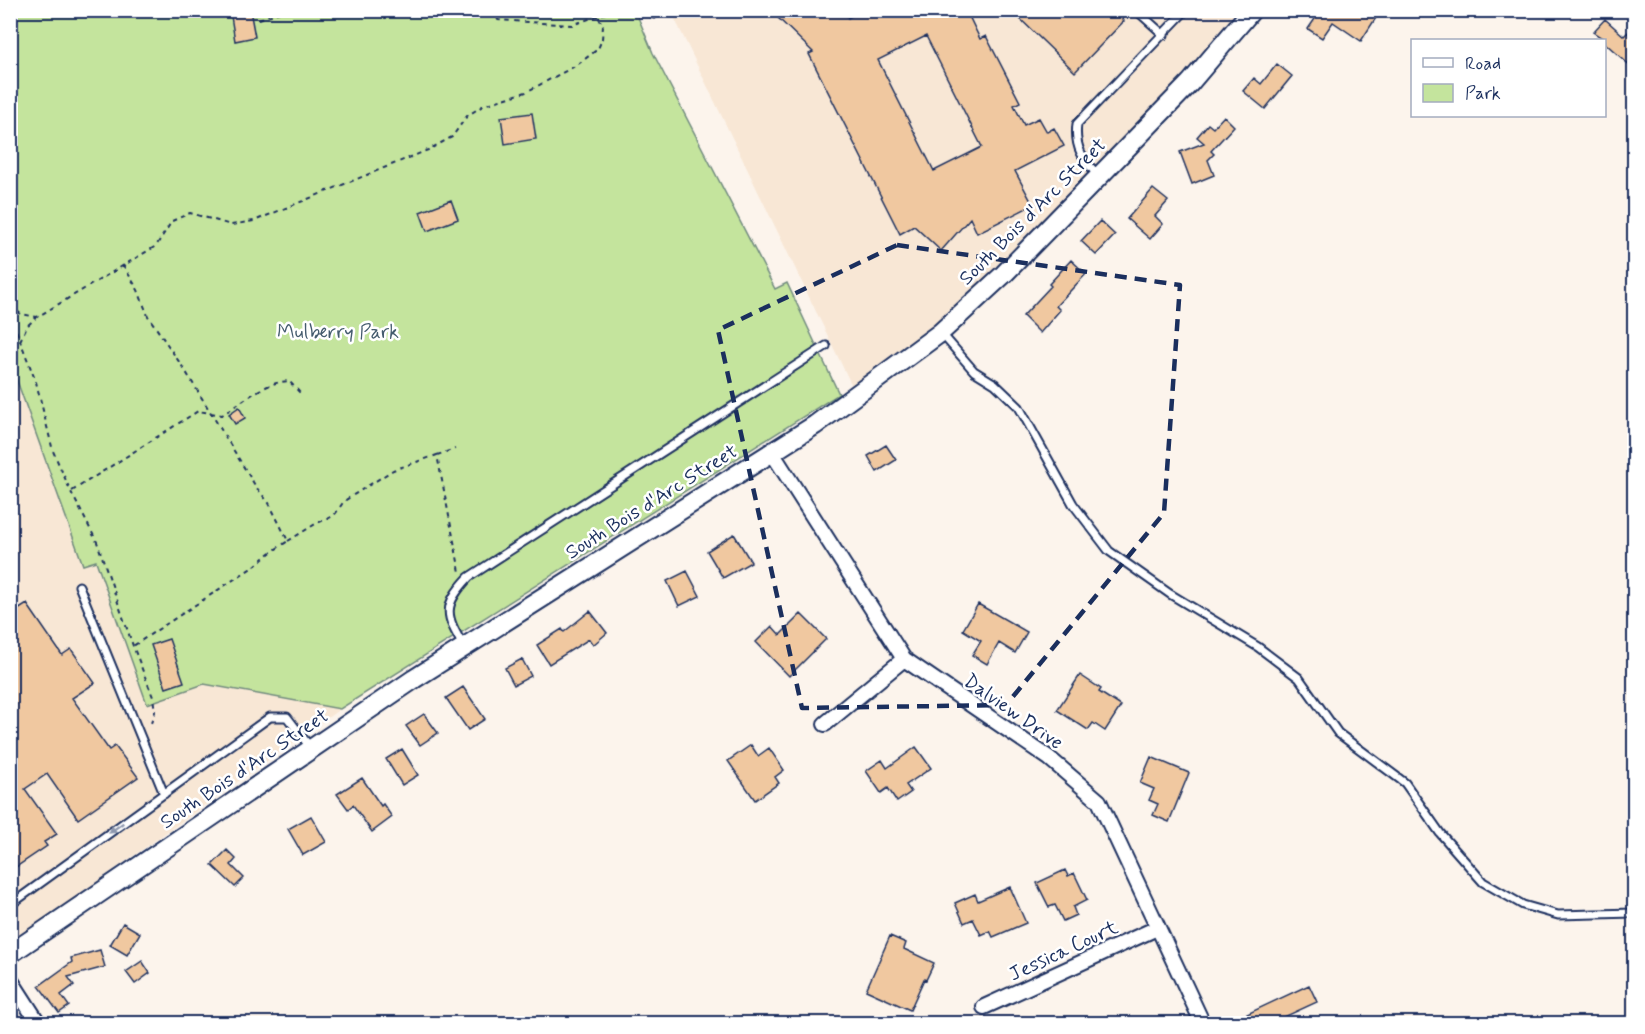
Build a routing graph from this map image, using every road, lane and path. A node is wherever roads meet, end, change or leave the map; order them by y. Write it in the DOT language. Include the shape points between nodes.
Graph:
graph roads {
  1 [pos="258,10"];
  2 [pos="286,10"];
  3 [pos="494,10"];
  4 [pos="614,10"];
  5 [pos="1136,10"];
  6 [pos="1186,10"];
  7 [pos="1252,10"];
  8 [pos="1179,14"];
  9 [pos="598,16"];
  10 [pos="1164,35"];
  11 [pos="1100,177"];
  12 [pos="123,265"];
  13 [pos="10,306"];
  14 [pos="10,314"];
  15 [pos="37,317"];
  16 [pos="940,333"];
  17 [pos="20,342"];
  18 [pos="826,346"];
  19 [pos="301,394"];
  20 [pos="210,413"];
  21 [pos="455,449"];
  22 [pos="771,451"];
  23 [pos="437,455"];
  24 [pos="71,492"];
  25 [pos="288,541"];
  26 [pos="464,583"];
  27 [pos="79,586"];
  28 [pos="133,646"];
  29 [pos="464,647"];
  30 [pos="904,660"];
  31 [pos="151,723"];
  32 [pos="825,724"];
  33 [pos="311,749"];
  34 [pos="164,794"];
  35 [pos="10,905"];
  36 [pos="1635,913"];
  37 [pos="1157,928"];
  38 [pos="10,954"];
  39 [pos="10,979"];
  40 [pos="984,1007"];
  41 [pos="39,1023"];
  42 [pos="1203,1023"];
  1 -- 2 [label="path" via="259,19"];
  3 -- 9 [label="path" via="498,20 525,23 572,25"];
  4 -- 9 [label="path"];
  5 -- 10 [label="lane"];
  6 -- 8 [label="lane"];
  7 -- 11 [label="main road, South Bois d'Arc Street" via="1190,83"];
  8 -- 10 [label="lane"];
  9 -- 12 [label="path" via="603,26 598,49 526,92 484,105 467,116 452,137 428,150 254,220 231,225 190,213 172,221 156,246"];
  10 -- 11 [label="lane" via="1077,124 1078,149"];
  11 -- 16 [label="main road, South Bois d'Arc Street"];
  12 -- 15 [label="path"];
  12 -- 20 [label="path" via="148,316"];
  13 -- 15 [label="path" via="21,314"];
  14 -- 17 [label="path"];
  15 -- 17 [label="path" via="27,326"];
  16 -- 22 [label="main road, South Bois d'Arc Street" via="815,425"];
  16 -- 36 [label="lane" via="974,370 1019,408 1073,504 1109,550 1299,678 1338,733 1405,783 1440,833 1484,882 1523,905 1558,915"];
  17 -- 24 [label="path" via="36,382 53,451"];
  18 -- 26 [label="lane"];
  19 -- 20 [label="path" via="289,381 281,381 266,386 222,415"];
  20 -- 24 [label="path" via="198,411"];
  20 -- 25 [label="path" via="265,496"];
  21 -- 23 [label="path"];
  22 -- 29 [label="main road, South Bois d'Arc Street"];
  22 -- 30 [label="street, Dalview Drive"];
  23 -- 25 [label="path" via="393,470 344,501 331,517"];
  23 -- 26 [label="path"];
  24 -- 28 [label="path" via="97,542"];
  25 -- 28 [label="path"];
  26 -- 29 [label="lane" via="456,591 447,613"];
  27 -- 34 [label="lane"];
  28 -- 31 [label="path" via="153,697 155,712"];
  29 -- 33 [label="main road, South Bois d'Arc Street"];
  30 -- 32 [label="street"];
  30 -- 37 [label="street, Dalview Drive" via="1049,758 1099,801"];
  33 -- 34 [label="lane" via="286,717 270,717"];
  33 -- 38 [label="main road, South Bois d'Arc Street"];
  34 -- 35 [label="lane, one-way"];
  37 -- 40 [label="street, Jessica Court"];
  37 -- 42 [label="street, Dalview Drive"];
  39 -- 41 [label="street"];
}
